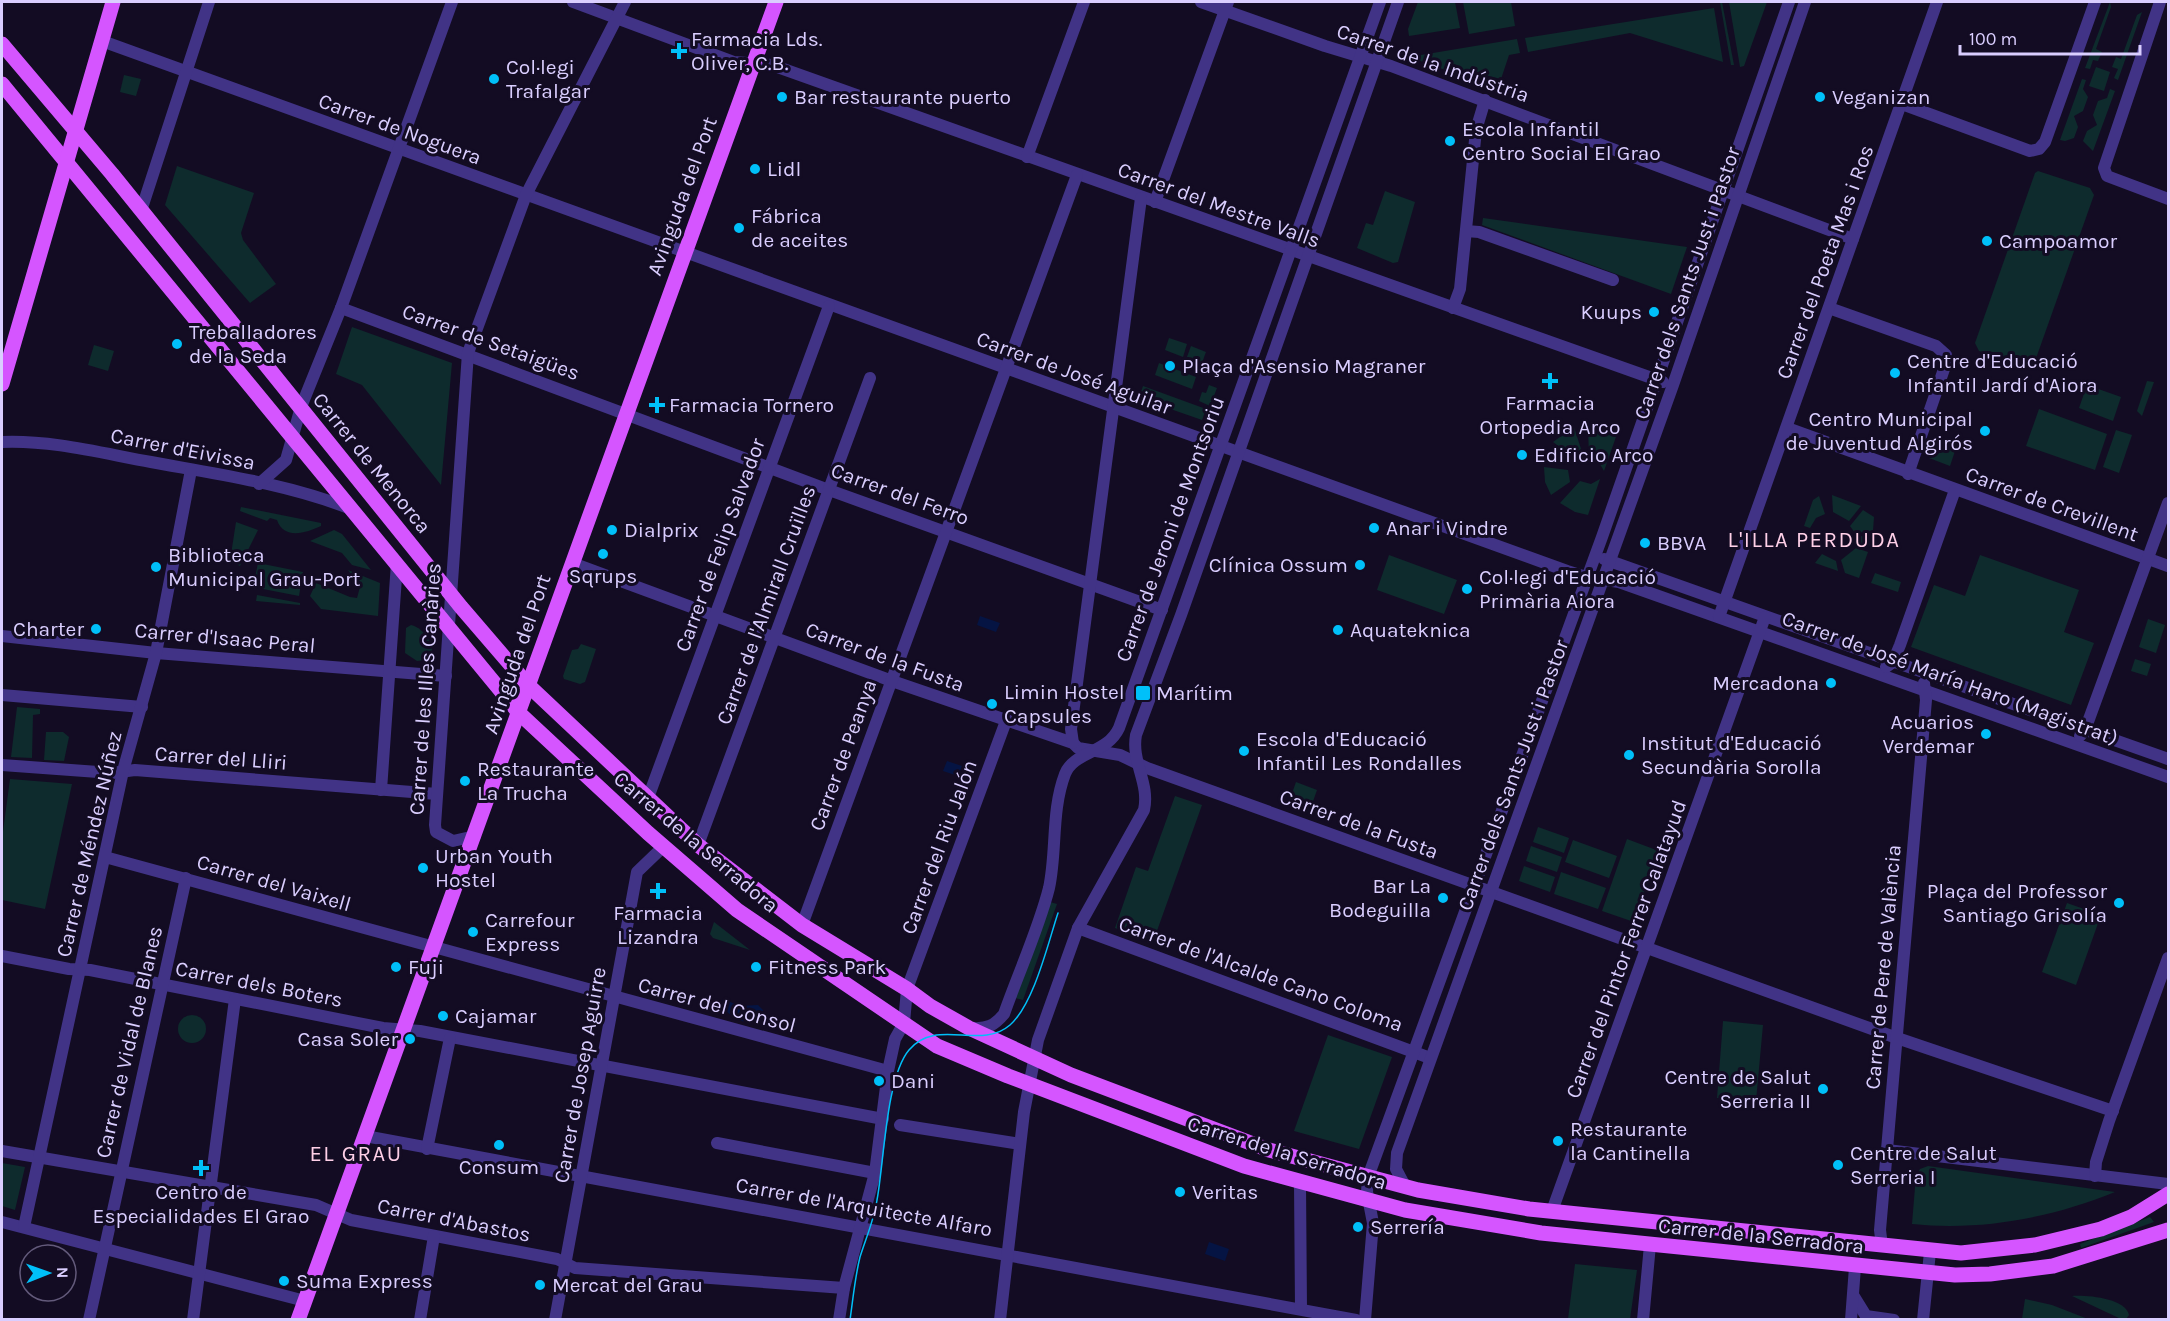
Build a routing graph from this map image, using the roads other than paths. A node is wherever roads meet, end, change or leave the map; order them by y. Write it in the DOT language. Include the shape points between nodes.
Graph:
graph roads {
  1 [pos="113,2"];
  2 [pos="209,2"];
  3 [pos="452,2"];
  4 [pos="573,2"];
  5 [pos="625,2"];
  6 [pos="776,2"];
  7 [pos="1084,2"];
  8 [pos="1201,2"];
  9 [pos="1380,2"];
  10 [pos="1398,2"];
  11 [pos="1789,2"];
  12 [pos="1805,2"];
  13 [pos="1937,2"];
  14 [pos="2095,2"];
  15 [pos="2160,2"];
  16 [pos="1226,6"];
  17 [pos="616,18"];
  18 [pos="102,41"];
  19 [pos="2,44"];
  20 [pos="1360,57"];
  21 [pos="752,62"];
  22 [pos="1376,62"];
  23 [pos="188,72"];
  24 [pos="2,84"];
  25 [pos="1485,100"];
  26 [pos="1902,104"];
  27 [pos="75,132"];
  28 [pos="399,149"];
  29 [pos="1027,157"];
  30 [pos="66,161"];
  31 [pos="1077,175"];
  32 [pos="1723,191"];
  33 [pos="526,195"];
  34 [pos="1738,197"];
  35 [pos="1141,198"];
  36 [pos="2169,199"];
  37 [pos="1155,202"];
  38 [pos="141,211"];
  39 [pos="1466,231"];
  40 [pos="1853,239"];
  41 [pos="1289,251"];
  42 [pos="684,253"];
  43 [pos="1306,257"];
  44 [pos="1612,280"];
  45 [pos="829,306"];
  46 [pos="341,308"];
  47 [pos="1454,308"];
  48 [pos="1829,308"];
  49 [pos="468,353"];
  50 [pos="1005,369"];
  51 [pos="870,378"];
  52 [pos="1658,380"];
  53 [pos="2,384"];
  54 [pos="1673,385"];
  55 [pos="302,407"];
  56 [pos="1112,407"];
  57 [pos="626,413"];
  58 [pos="1787,428"];
  59 [pos="294,438"];
  60 [pos="2,442"];
  61 [pos="1221,447"];
  62 [pos="1237,452"];
  63 [pos="769,466"];
  64 [pos="191,470"];
  65 [pos="1908,474"];
  66 [pos="259,484"];
  67 [pos="829,490"];
  68 [pos="1955,490"];
  69 [pos="2169,503"];
  70 [pos="355,510"];
  71 [pos="947,532"];
  72 [pos="1595,555"];
  73 [pos="2148,559"];
  74 [pos="1610,561"];
  75 [pos="397,563"];
  76 [pos="572,563"];
  77 [pos="2169,566"];
  78 [pos="1586,577"];
  79 [pos="1603,579"];
  80 [pos="1088,582"];
  81 [pos="450,594"];
  82 [pos="1724,602"];
  83 [pos="1162,610"];
  84 [pos="716,616"];
  85 [pos="1719,617"];
  86 [pos="1765,617"];
  87 [pos="448,627"];
  88 [pos="1760,631"];
  89 [pos="2,636"];
  90 [pos="775,638"];
  91 [pos="156,652"];
  92 [pos="1893,662"];
  93 [pos="1872,671"];
  94 [pos="1918,671"];
  95 [pos="388,672"];
  96 [pos="446,676"];
  97 [pos="892,681"];
  98 [pos="528,686"];
  99 [pos="1926,690"];
  100 [pos="2,695"];
  101 [pos="142,707"];
  102 [pos="519,713"];
  103 [pos="1006,721"];
  104 [pos="2085,730"];
  105 [pos="2064,739"];
  106 [pos="1073,743"];
  107 [pos="1099,751"];
  108 [pos="2169,759"];
  109 [pos="1137,763"];
  110 [pos="2,765"];
  111 [pos="123,771"];
  112 [pos="2169,777"];
  113 [pos="381,790"];
  114 [pos="437,794"];
  115 [pos="648,798"];
  116 [pos="475,836"];
  117 [pos="698,845"];
  118 [pos="663,847"];
  119 [pos="105,857"];
  120 [pos="186,878"];
  121 [pos="1474,886"];
  122 [pos="1492,892"];
  123 [pos="802,925"];
  124 [pos="1078,928"];
  125 [pos="433,947"];
  126 [pos="1648,948"];
  127 [pos="2,956"];
  128 [pos="2169,958"];
  129 [pos="80,970"];
  130 [pos="162,984"];
  131 [pos="907,989"];
  132 [pos="613,997"];
  133 [pos="235,999"];
  134 [pos="904,1023"];
  135 [pos="969,1028"];
  136 [pos="403,1029"];
  137 [pos="450,1038"];
  138 [pos="1897,1038"];
  139 [pos="1414,1052"];
  140 [pos="1033,1058"];
  141 [pos="1430,1058"];
  142 [pos="603,1066"];
  143 [pos="888,1071"];
  144 [pos="1030,1084"];
  145 [pos="2113,1112"];
  146 [pos="883,1119"];
  147 [pos="900,1125"];
  148 [pos="365,1136"];
  149 [pos="717,1143"];
  150 [pos="1020,1144"];
  151 [pos="427,1149"];
  152 [pos="1887,1150"];
  153 [pos="2,1151"];
  154 [pos="39,1157"];
  155 [pos="120,1171"];
  156 [pos="875,1173"];
  157 [pos="583,1176"];
  158 [pos="2095,1176"];
  159 [pos="1368,1177"];
  160 [pos="1300,1182"];
  161 [pos="2169,1184"];
  162 [pos="1405,1186"];
  163 [pos="210,1187"];
  164 [pos="2169,1194"];
  165 [pos="1370,1201"];
  166 [pos="1552,1211"];
  167 [pos="335,1214"];
  168 [pos="2,1222"];
  169 [pos="24,1227"];
  170 [pos="862,1227"];
  171 [pos="2169,1230"];
  172 [pos="434,1236"];
  173 [pos="1650,1245"];
  174 [pos="1882,1246"];
  175 [pos="105,1249"];
  176 [pos="1929,1252"];
  177 [pos="1008,1254"];
  178 [pos="565,1264"];
  179 [pos="1855,1267"];
  180 [pos="200,1274"];
  181 [pos="1927,1274"];
  182 [pos="844,1288"];
  183 [pos="1853,1295"];
  184 [pos="305,1300"];
  185 [pos="1300,1308"];
  186 [pos="89,1320"];
  187 [pos="193,1320"];
  188 [pos="298,1320"];
  189 [pos="420,1320"];
  190 [pos="555,1320"];
  191 [pos="839,1320"];
  192 [pos="1000,1320"];
  193 [pos="1356,1320"];
  194 [pos="1365,1320"];
  195 [pos="1643,1320"];
  196 [pos="1851,1320"];
  197 [pos="1894,1320"];
  198 [pos="1923,1320"];
  1 -- 18 [label="main road"];
  2 -- 23 [label="street"];
  3 -- 28 [label="street"];
  4 -- 17 [label="street, Carrer del Mestre Valls"];
  5 -- 17 [label="street, Carrer de les Illes Canàries"];
  6 -- 21 [label="main road, Avinguda del Port"];
  7 -- 29 [label="street"];
  8 -- 16 [label="street, Carrer de la Indústria"];
  9 -- 20 [label="street, Carrer de Jeroni de Montsoriu"];
  10 -- 22 [label="street, Carrer de Jeroni de Montsoriu"];
  11 -- 32 [label="street, Carrer dels Sants Just i Pastor"];
  12 -- 34 [label="street, Carrer dels Sants Just i Pastor"];
  13 -- 26 [label="street, Carrer del Poeta Mas i Ros"];
  14 -- 26 [label="street" via="2045,142 2039,149 2030,151"];
  15 -- 36 [label="street" via="2104,172"];
  16 -- 20 [label="street, Carrer de la Indústria"];
  16 -- 37 [label="street"];
  17 -- 21 [label="street, Carrer del Mestre Valls" via="734,62"];
  17 -- 33 [label="street, Carrer de les Illes Canàries"];
  18 -- 23 [label="street, Carrer de Noguera"];
  18 -- 27 [label="main road"];
  19 -- 27 [label="main road, Carrer de Menorca"];
  20 -- 22 [label="street, Carrer de la Indústria"];
  20 -- 41 [label="street, Carrer de Jeroni de Montsoriu"];
  21 -- 29 [label="street, Carrer del Mestre Valls" via="772,65"];
  21 -- 42 [label="main road, Avinguda del Port"];
  22 -- 25 [label="street, Carrer de la Indústria"];
  22 -- 43 [label="street, Carrer de Jeroni de Montsoriu"];
  23 -- 28 [label="street, Carrer de Noguera"];
  23 -- 38 [label="street"];
  24 -- 30 [label="main road, Carrer de Menorca"];
  25 -- 32 [label="street, Carrer de la Indústria"];
  25 -- 39 [label="street" via="1476,130"];
  26 -- 40 [label="street, Carrer del Poeta Mas i Ros"];
  27 -- 30 [label="main road"];
  27 -- 38 [label="main road, Carrer de Menorca"];
  28 -- 33 [label="street, Carrer de Noguera"];
  28 -- 46 [label="street"];
  29 -- 31 [label="street, Carrer del Mestre Valls"];
  30 -- 53 [label="main road"];
  30 -- 59 [label="main road, Carrer de Menorca"];
  31 -- 35 [label="street, Carrer del Mestre Valls"];
  31 -- 50 [label="street, Carrer de Peanya"];
  32 -- 34 [label="street, Carrer de la Indústria"];
  32 -- 52 [label="street, Carrer dels Sants Just i Pastor"];
  33 -- 42 [label="street, Carrer de Noguera"];
  33 -- 49 [label="street, Carrer de les Illes Canàries"];
  34 -- 40 [label="street, Carrer de la Indústria"];
  34 -- 54 [label="street, Carrer dels Sants Just i Pastor"];
  35 -- 37 [label="street, Carrer del Mestre Valls"];
  35 -- 56 [label="street"];
  37 -- 41 [label="street, Carrer del Mestre Valls"];
  38 -- 55 [label="main road, Carrer de Menorca"];
  39 -- 44 [label="street" via="1479,232"];
  39 -- 47 [label="street" via="1460,290"];
  40 -- 48 [label="street, Carrer del Poeta Mas i Ros"];
  41 -- 43 [label="street, Carrer del Mestre Valls"];
  41 -- 61 [label="street, Carrer de Jeroni de Montsoriu"];
  42 -- 45 [label="street, Carrer de José Aguilar"];
  42 -- 57 [label="main road, Avinguda del Port"];
  43 -- 47 [label="street, Carrer del Mestre Valls"];
  43 -- 62 [label="street, Carrer de Jeroni de Montsoriu"];
  45 -- 50 [label="street, Carrer de José Aguilar"];
  45 -- 63 [label="street, Carrer de Felip Salvador"];
  46 -- 49 [label="street, Carrer de Setaigües"];
  46 -- 55 [label="street"];
  47 -- 52 [label="street, Carrer del Mestre Valls"];
  48 -- 58 [label="street, Carrer del Poeta Mas i Ros"];
  48 -- 65 [label="street" via="1942,349 1946,362"];
  49 -- 57 [label="street, Carrer de Setaigües"];
  49 -- 81 [label="street, Carrer de les Illes Canàries"];
  50 -- 56 [label="street, Carrer de José Aguilar"];
  50 -- 71 [label="street, Carrer de Peanya"];
  51 -- 67 [label="street, Carrer de l'Almirall Cruïlles"];
  52 -- 54 [label="street, Carrer del Mestre Valls"];
  52 -- 72 [label="street, Carrer dels Sants Just i Pastor"];
  54 -- 74 [label="street, Carrer dels Sants Just i Pastor"];
  55 -- 59 [label="street"];
  55 -- 81 [label="main road, Carrer de Menorca"];
  56 -- 61 [label="street, Carrer de José Aguilar"];
  56 -- 80 [label="street"];
  57 -- 63 [label="street, Carrer del Ferro"];
  57 -- 76 [label="main road, Avinguda del Port"];
  58 -- 65 [label="street, Carrer de Crevillent"];
  58 -- 82 [label="street, Carrer del Poeta Mas i Ros"];
  59 -- 66 [label="street" via="286,460"];
  59 -- 70 [label="main road, Carrer de Menorca"];
  60 -- 64 [label="street, Carrer d'Eivissa" via="35,441"];
  61 -- 62 [label="street, Carrer de José Aguilar"];
  61 -- 83 [label="street, Carrer de Jeroni de Montsoriu"];
  62 -- 78 [label="street, Carrer de José Aguilar"];
  62 -- 109 [label="street, Carrer de Jeroni de Montsoriu" via="1136,735"];
  63 -- 67 [label="street, Carrer del Ferro"];
  63 -- 84 [label="street, Carrer de Felip Salvador"];
  64 -- 66 [label="street, Carrer d'Eivissa"];
  64 -- 91 [label="street, Carrer de Méndez Núñez"];
  65 -- 68 [label="street, Carrer de Crevillent"];
  66 -- 70 [label="street, Carrer d'Eivissa" via="318,496"];
  67 -- 71 [label="street, Carrer del Ferro"];
  67 -- 90 [label="street, Carrer de l'Almirall Cruïlles"];
  68 -- 73 [label="street, Carrer de Crevillent"];
  68 -- 92 [label="street"];
  69 -- 73 [label="street"];
  70 -- 75 [label="main road, Carrer de Menorca"];
  71 -- 80 [label="street, Carrer del Ferro"];
  71 -- 97 [label="street, Carrer de Peanya"];
  72 -- 74 [label="street, Carrer de José María Haro (Magistrat)"];
  72 -- 78 [label="street, Carrer dels Sants Just i Pastor"];
  73 -- 77 [label="street, Carrer de Crevillent"];
  73 -- 104 [label="street"];
  74 -- 79 [label="street, Carrer dels Sants Just i Pastor"];
  74 -- 82 [label="street, Carrer de José María Haro (Magistrat)"];
  75 -- 87 [label="main road, Carrer de Menorca"];
  75 -- 95 [label="street"];
  76 -- 84 [label="street, Carrer de la Fusta"];
  76 -- 98 [label="main road, Avinguda del Port"];
  78 -- 79 [label="street, Carrer de José María Haro (Magistrat)"];
  78 -- 121 [label="street, Carrer dels Sants Just i Pastor"];
  79 -- 85 [label="street, Carrer de José María Haro (Magistrat)"];
  79 -- 122 [label="street, Carrer dels Sants Just i Pastor"];
  80 -- 83 [label="street, Carrer del Ferro"];
  80 -- 106 [label="street" via="1071,729"];
  81 -- 87 [label="street, Carrer de les Illes Canàries"];
  81 -- 98 [label="main road, Carrer de Menorca"];
  82 -- 85 [label="street"];
  82 -- 86 [label="street, Carrer de José María Haro (Magistrat)"];
  83 -- 107 [label="street, Carrer de Jeroni de Montsoriu" via="1115,738"];
  84 -- 90 [label="street, Carrer de la Fusta"];
  84 -- 115 [label="street, Carrer de Felip Salvador"];
  85 -- 88 [label="street, Carrer de José María Haro (Magistrat)"];
  86 -- 88 [label="street, Carrer del Pintor Ferrer Calatayud"];
  86 -- 92 [label="street, Carrer de José María Haro (Magistrat)"];
  87 -- 96 [label="street, Carrer de les Illes Canàries"];
  87 -- 102 [label="main road, Carrer de Menorca"];
  88 -- 93 [label="street, Carrer de José María Haro (Magistrat)"];
  88 -- 126 [label="street, Carrer del Pintor Ferrer Calatayud"];
  89 -- 91 [label="street, Carrer d'Isaac Peral"];
  90 -- 97 [label="street, Carrer de la Fusta"];
  90 -- 117 [label="street, Carrer de l'Almirall Cruïlles"];
  91 -- 95 [label="street, Carrer d'Isaac Peral"];
  91 -- 101 [label="street, Carrer de Méndez Núñez"];
  92 -- 93 [label="street"];
  92 -- 94 [label="street, Carrer de José María Haro (Magistrat)"];
  93 -- 99 [label="street, Carrer de José María Haro (Magistrat)"];
  94 -- 99 [label="street"];
  94 -- 104 [label="street, Carrer de José María Haro (Magistrat)"];
  95 -- 96 [label="street, Carrer d'Isaac Peral"];
  95 -- 113 [label="street"];
  96 -- 114 [label="street, Carrer de les Illes Canàries"];
  97 -- 103 [label="street, Carrer de la Fusta"];
  97 -- 123 [label="street, Carrer de Peanya"];
  98 -- 102 [label="main road, Avinguda del Port"];
  98 -- 115 [label="main road, Carrer de la Serradora"];
  99 -- 105 [label="street, Carrer de José María Haro (Magistrat)"];
  99 -- 138 [label="street, Carrer de Pere de València"];
  100 -- 101 [label="street"];
  101 -- 111 [label="street, Carrer de Méndez Núñez"];
  102 -- 116 [label="main road, Avinguda del Port"];
  102 -- 118 [label="main road, Carrer de la Serradora"];
  103 -- 106 [label="street, Carrer de la Fusta"];
  103 -- 131 [label="street, Carrer del Riu Jalón"];
  104 -- 105 [label="street" via="2080,736"];
  104 -- 108 [label="street, Carrer de José María Haro (Magistrat)"];
  105 -- 112 [label="street, Carrer de José María Haro (Magistrat)"];
  106 -- 107 [label="street, Carrer de la Fusta" via="1078,748"];
  107 -- 109 [label="street, Carrer de la Fusta"];
  107 -- 135 [label="street, Carrer de Jeroni de Montsoriu" via="1081,758 1066,771 1059,796 1049,888 1004,1014 987,1028"];
  109 -- 121 [label="street, Carrer de la Fusta"];
  109 -- 124 [label="street, Carrer de Jeroni de Montsoriu" via="1146,791 1144,810"];
  110 -- 111 [label="street, Carrer del Lliri"];
  111 -- 113 [label="street, Carrer del Lliri"];
  111 -- 119 [label="street, Carrer de Méndez Núñez"];
  113 -- 114 [label="street, Carrer del Lliri"];
  114 -- 116 [label="street, Carrer de les Illes Canàries" via="436,832 453,841"];
  115 -- 117 [label="main road, Carrer de la Serradora"];
  116 -- 125 [label="main road, Avinguda del Port"];
  117 -- 123 [label="main road, Carrer de la Serradora"];
  118 -- 132 [label="street, Carrer de Josep Aguirre" via="637,872"];
  118 -- 134 [label="main road, Carrer de la Serradora" via="737,910"];
  119 -- 120 [label="street, Carrer del Vaixell"];
  119 -- 129 [label="street, Carrer de Méndez Núñez"];
  120 -- 125 [label="street, Carrer del Vaixell"];
  120 -- 130 [label="street, Carrer de Vidal de Blanes"];
  121 -- 122 [label="street, Carrer de la Fusta"];
  121 -- 139 [label="street, Carrer dels Sants Just i Pastor"];
  122 -- 126 [label="street, Carrer de la Fusta"];
  122 -- 141 [label="street, Carrer dels Sants Just i Pastor"];
  123 -- 131 [label="main road, Carrer de la Serradora"];
  124 -- 139 [label="street, Carrer de l'Alcalde Cano Coloma"];
  124 -- 140 [label="street, Carrer de Jeroni de Montsoriu"];
  125 -- 132 [label="street, Carrer del Consol"];
  125 -- 136 [label="main road, Avinguda del Port"];
  126 -- 138 [label="street, Carrer de la Fusta"];
  126 -- 166 [label="street, Carrer del Pintor Ferrer Calatayud"];
  127 -- 129 [label="street, Carrer dels Boters"];
  128 -- 145 [label="street"];
  129 -- 130 [label="street, Carrer dels Boters"];
  129 -- 154 [label="street, Carrer de Méndez Núñez"];
  130 -- 133 [label="street, Carrer dels Boters"];
  130 -- 155 [label="street, Carrer de Vidal de Blanes"];
  131 -- 134 [label="street, Carrer del Riu Jalón"];
  131 -- 135 [label="main road, Carrer de la Serradora"];
  132 -- 142 [label="street, Carrer de Josep Aguirre"];
  132 -- 143 [label="street, Carrer del Consol"];
  133 -- 136 [label="street, Carrer dels Boters"];
  133 -- 163 [label="street"];
  134 -- 143 [label="street, Carrer del Riu Jalón" via="894,1039"];
  134 -- 144 [label="main road, Carrer de la Serradora" via="937,1046"];
  135 -- 140 [label="main road, Carrer de la Serradora"];
  136 -- 137 [label="street, Carrer dels Boters"];
  136 -- 148 [label="main road, Avinguda del Port"];
  137 -- 142 [label="street, Carrer dels Boters"];
  137 -- 151 [label="street"];
  138 -- 145 [label="street, Carrer de la Fusta"];
  138 -- 152 [label="street, Carrer de Pere de València"];
  139 -- 141 [label="street, Carrer de l'Alcalde Cano Coloma"];
  139 -- 159 [label="street, Carrer dels Sants Just i Pastor"];
  140 -- 144 [label="street, Carrer de Jeroni de Montsoriu"];
  140 -- 159 [label="main road, Carrer de la Serradora" via="1269,1150"];
  141 -- 162 [label="street, Carrer dels Sants Just i Pastor" via="1395,1160"];
  142 -- 146 [label="street, Carrer dels Boters"];
  142 -- 157 [label="street, Carrer de Josep Aguirre"];
  143 -- 146 [label="street, Carrer del Riu Jalón"];
  144 -- 150 [label="street, Carrer de Jeroni de Montsoriu"];
  144 -- 160 [label="main road, Carrer de la Serradora" via="1244,1166"];
  145 -- 158 [label="street"];
  146 -- 156 [label="street, Carrer del Riu Jalón"];
  147 -- 150 [label="street"];
  148 -- 151 [label="street, Carrer de l'Arquitecte Alfaro"];
  148 -- 167 [label="main road, Avinguda del Port"];
  149 -- 156 [label="street"];
  150 -- 177 [label="street, Carrer de Jeroni de Montsoriu"];
  151 -- 157 [label="street, Carrer de l'Arquitecte Alfaro"];
  152 -- 158 [label="street"];
  152 -- 174 [label="street, Carrer de Pere de València"];
  153 -- 154 [label="street, Carrer d'Abastos"];
  154 -- 155 [label="street, Carrer d'Abastos"];
  154 -- 169 [label="street, Carrer de Méndez Núñez"];
  155 -- 163 [label="street, Carrer d'Abastos"];
  155 -- 175 [label="street, Carrer de Vidal de Blanes"];
  156 -- 170 [label="street, Carrer del Riu Jalón"];
  157 -- 170 [label="street, Carrer de l'Arquitecte Alfaro"];
  157 -- 178 [label="street, Carrer de Josep Aguirre"];
  158 -- 161 [label="street"];
  159 -- 162 [label="main road, Carrer de la Serradora"];
  159 -- 165 [label="street"];
  160 -- 165 [label="main road, Carrer de la Serradora"];
  160 -- 185 [label="street"];
  162 -- 166 [label="main road, Carrer de la Serradora"];
  163 -- 167 [label="street, Carrer d'Abastos" via="316,1205"];
  163 -- 180 [label="street"];
  164 -- 176 [label="main road, Carrer de la Serradora" via="2131,1217 2068,1238 1997,1251"];
  165 -- 173 [label="main road, Carrer de la Serradora" via="1530,1231"];
  165 -- 194 [label="street" via="1373,1223"];
  166 -- 174 [label="main road, Carrer de la Serradora"];
  167 -- 172 [label="street, Carrer d'Abastos"];
  167 -- 184 [label="main road, Avinguda del Port"];
  168 -- 169 [label="street"];
  169 -- 175 [label="street"];
  170 -- 177 [label="street, Carrer de l'Arquitecte Alfaro"];
  170 -- 182 [label="street, Carrer del Riu Jalón"];
  171 -- 181 [label="main road, Carrer de la Serradora" via="2053,1266 1990,1274"];
  172 -- 178 [label="street, Carrer d'Abastos" via="557,1259"];
  172 -- 189 [label="street"];
  173 -- 179 [label="main road, Carrer de la Serradora"];
  173 -- 195 [label="street"];
  174 -- 176 [label="main road, Carrer de la Serradora"];
  175 -- 180 [label="street"];
  175 -- 186 [label="street, Carrer de Vidal de Blanes"];
  176 -- 181 [label="street"];
  177 -- 185 [label="street, Carrer de l'Arquitecte Alfaro"];
  177 -- 192 [label="street, Carrer de Jeroni de Montsoriu"];
  178 -- 182 [label="street, Carrer d'Abastos" via="575,1268"];
  178 -- 190 [label="street, Carrer de Josep Aguirre"];
  179 -- 181 [label="main road, Carrer de la Serradora"];
  179 -- 183 [label="street"];
  180 -- 184 [label="street"];
  180 -- 187 [label="street"];
  181 -- 198 [label="street"];
  182 -- 191 [label="street, Carrer del Riu Jalón"];
  183 -- 196 [label="street"];
  183 -- 197 [label="street" via="1866,1316"];
  184 -- 188 [label="main road, Avinguda del Port"];
  185 -- 193 [label="street, Carrer de l'Arquitecte Alfaro"];
}
